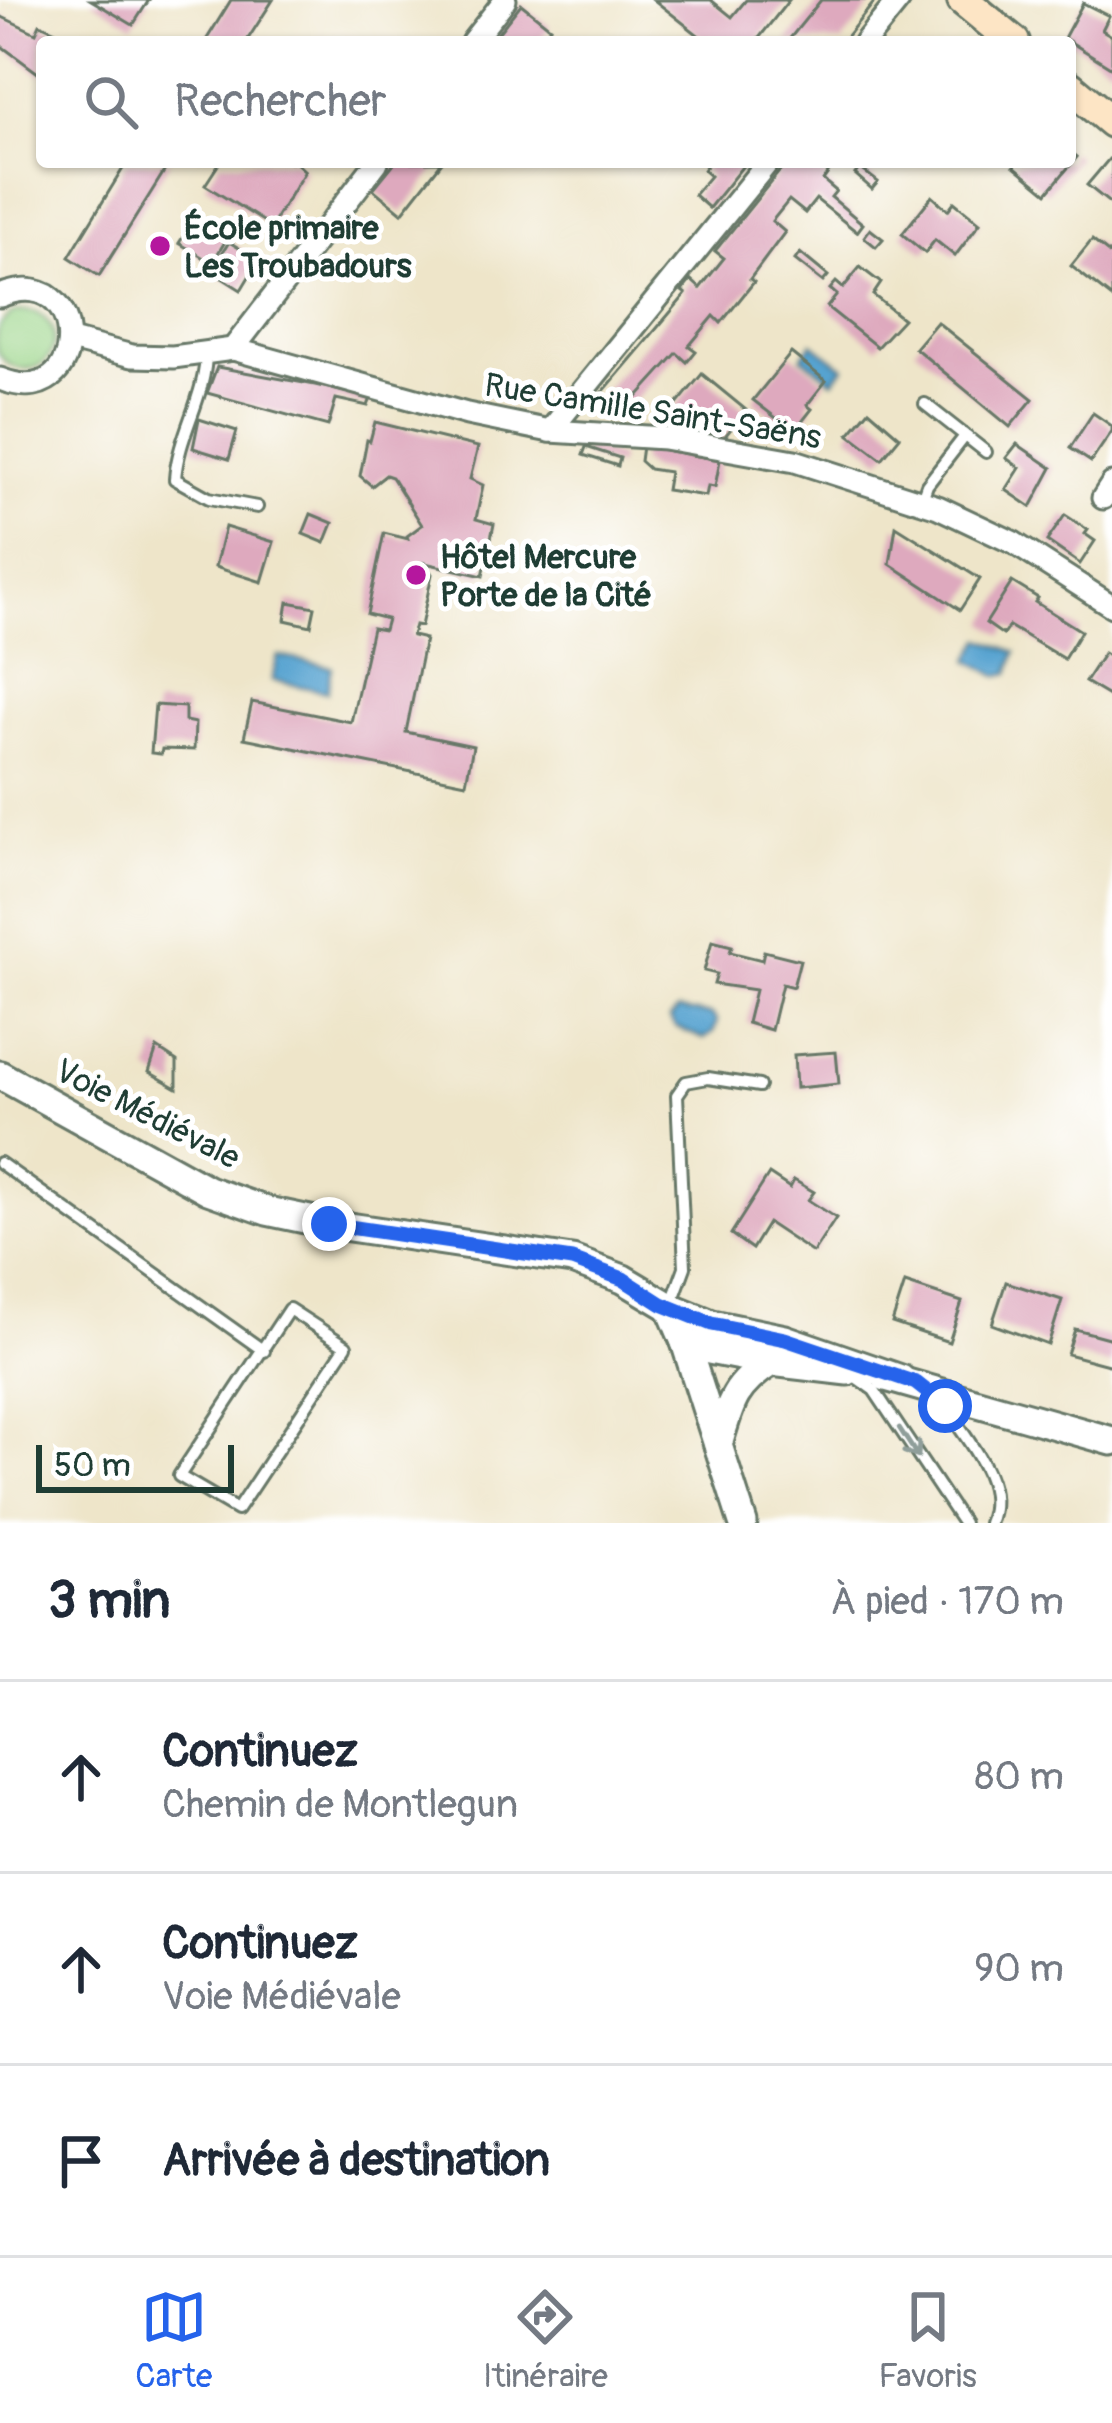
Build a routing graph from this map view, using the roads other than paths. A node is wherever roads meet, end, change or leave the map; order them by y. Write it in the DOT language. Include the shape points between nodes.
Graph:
graph roads {
  1 [pos="505,0"];
  2 [pos="899,0"];
  3 [pos="963,0"];
  4 [pos="477,36"];
  5 [pos="870,36"];
  6 [pos="1007,36"];
  7 [pos="1076,93"];
  8 [pos="1112,122"];
  9 [pos="371,168"];
  10 [pos="763,168"];
  11 [pos="1,294"];
  12 [pos="70,340"];
  13 [pos="232,349"];
  14 [pos="206,350"];
  15 [pos="0,379"];
  16 [pos="925,404"];
  17 [pos="550,431"];
  18 [pos="965,436"];
  19 [pos="986,452"];
  20 [pos="921,502"];
  21 [pos="257,507"];
  22 [pos="1112,606"];
  23 [pos="0,1075"];
  24 [pos="759,1086"];
  25 [pos="0,1163"];
  26 [pos="670,1307"];
  27 [pos="685,1342"];
  28 [pos="264,1351"];
  29 [pos="771,1361"];
  30 [pos="847,1371"];
  31 [pos="908,1381"];
  32 [pos="1112,1441"];
  33 [pos="718,1445"];
  34 [pos="743,1523"];
  35 [pos="963,1523"];
  36 [pos="989,1523"];
  1 -- 4 [label="street"];
  2 -- 5 [label="street"];
  3 -- 6 [label="main road"];
  7 -- 8 [label="main road"];
  9 -- 13 [label="street"];
  10 -- 17 [label="street"];
  11 -- 12 [label="street" via="31,291 56,303"];
  12 -- 14 [label="street, Rue Camille Saint-Saëns" via="132,356"];
  12 -- 15 [label="street" via="47,378 17,385"];
  13 -- 14 [label="street, Rue Camille Saint-Saëns"];
  13 -- 17 [label="street, Rue Camille Saint-Saëns"];
  14 -- 21 [label="lane" via="207,374 175,479 209,498"];
  16 -- 18 [label="lane"];
  17 -- 20 [label="street, Rue Camille Saint-Saëns" via="664,438 795,460"];
  18 -- 19 [label="lane"];
  18 -- 20 [label="lane"];
  20 -- 22 [label="street, Rue Camille Saint-Saëns" via="1014,543"];
  23 -- 26 [label="street, Voie Médiévale" via="208,1190 267,1211 572,1260"];
  24 -- 26 [label="lane" via="708,1078 686,1082 677,1095 686,1267"];
  25 -- 28 [label="lane"];
  26 -- 27 [label="street"];
  26 -- 31 [label="street, Voie Médiévale"];
  27 -- 29 [label="street"];
  27 -- 33 [label="street"];
  28 -- 28 [label="lane" via="179,1476 237,1510 346,1346 290,1309"];
  29 -- 30 [label="street"];
  29 -- 33 [label="street" via="733,1396"];
  30 -- 31 [label="street"];
  30 -- 35 [label="lane, one-way" via="874,1390"];
  31 -- 32 [label="street"];
  31 -- 36 [label="lane" via="945,1406 993,1483"];
  33 -- 34 [label="street"];
}
